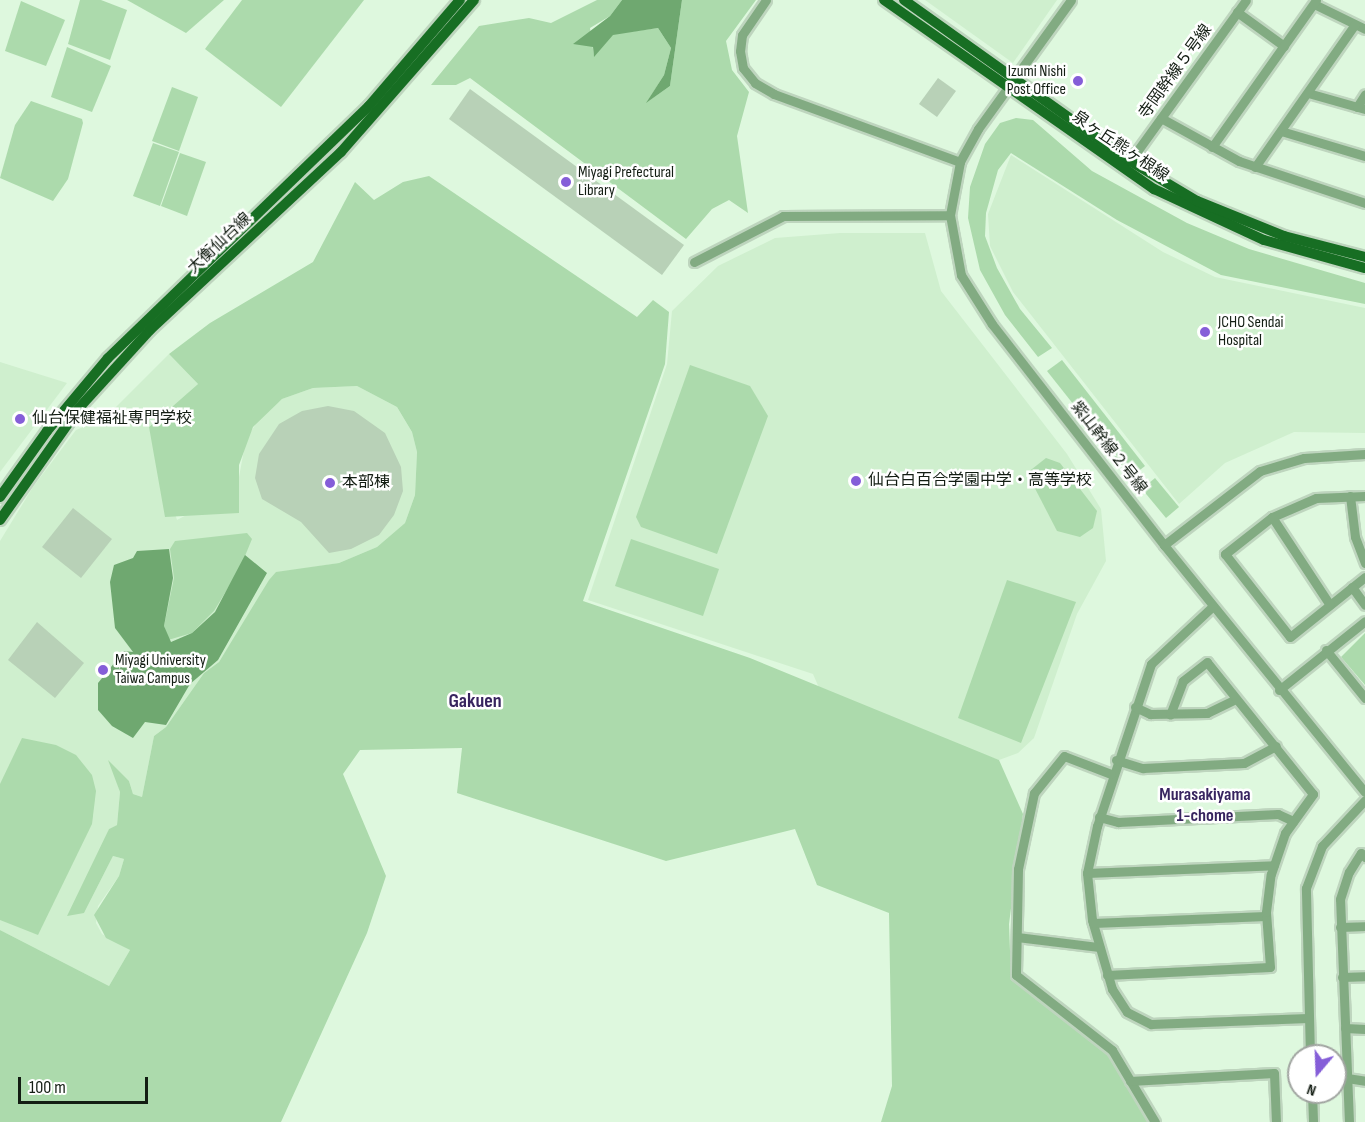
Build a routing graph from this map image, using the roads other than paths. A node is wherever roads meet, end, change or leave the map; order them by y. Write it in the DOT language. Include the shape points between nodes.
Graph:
graph roads {
  1 [pos="460,0"];
  2 [pos="474,0"];
  3 [pos="766,0"];
  4 [pos="884,0"];
  5 [pos="904,0"];
  6 [pos="1071,0"];
  7 [pos="1246,0"];
  8 [pos="1315,2"];
  9 [pos="1237,12"];
  10 [pos="1355,24"];
  11 [pos="1365,29"];
  12 [pos="1284,46"];
  13 [pos="1010,84"];
  14 [pos="1308,93"];
  15 [pos="1365,94"];
  16 [pos="1361,108"];
  17 [pos="1161,118"];
  18 [pos="1281,131"];
  19 [pos="332,143"];
  20 [pos="1212,147"];
  21 [pos="341,152"];
  22 [pos="1365,156"];
  23 [pos="1130,161"];
  24 [pos="960,162"];
  25 [pos="1255,167"];
  26 [pos="1365,203"];
  27 [pos="950,215"];
  28 [pos="1365,257"];
  29 [pos="694,262"];
  30 [pos="1365,268"];
  31 [pos="1365,454"];
  32 [pos="1350,496"];
  33 [pos="1365,496"];
  34 [pos="0,497"];
  35 [pos="1272,518"];
  36 [pos="0,520"];
  37 [pos="1164,545"];
  38 [pos="1365,562"];
  39 [pos="1365,577"];
  40 [pos="1352,587"];
  41 [pos="1330,604"];
  42 [pos="1365,605"];
  43 [pos="1213,606"];
  44 [pos="1365,621"];
  45 [pos="1326,650"];
  46 [pos="1279,690"];
  47 [pos="1365,698"];
  48 [pos="1236,699"];
  49 [pos="1135,707"];
  50 [pos="1170,715"];
  51 [pos="1276,746"];
  52 [pos="1116,760"];
  53 [pos="1111,774"];
  54 [pos="1365,792"];
  55 [pos="1365,800"];
  56 [pos="1099,817"];
  57 [pos="1293,822"];
  58 [pos="1365,857"];
  59 [pos="1274,865"];
  60 [pos="1087,873"];
  61 [pos="1266,916"];
  62 [pos="1093,923"];
  63 [pos="1365,926"];
  64 [pos="1340,927"];
  65 [pos="1017,937"];
  66 [pos="1100,947"];
  67 [pos="1107,975"];
  68 [pos="1365,976"];
  69 [pos="1342,977"];
  70 [pos="1308,1018"];
  71 [pos="1345,1028"];
  72 [pos="1365,1029"];
  73 [pos="1309,1044"];
  74 [pos="1346,1044"];
  75 [pos="1347,1078"];
  76 [pos="1130,1081"];
  77 [pos="1365,1081"];
  78 [pos="1312,1104"];
  79 [pos="1155,1122"];
  80 [pos="1276,1122"];
  81 [pos="1313,1122"];
  82 [pos="1349,1122"];
  1 -- 19 [label="main road, 大衡仙台線" via="410,63"];
  2 -- 21 [label="main road, 大衡仙台線"];
  3 -- 24 [label="street" via="742,35 743,68 755,83 774,94"];
  4 -- 13 [label="main road, 泉ヶ丘熊ヶ根線"];
  5 -- 13 [label="main road, 泉ヶ丘熊ヶ根線"];
  6 -- 13 [label="street, 紫山幹線２号線"];
  7 -- 9 [label="street, 寺岡幹線５号線"];
  8 -- 10 [label="street"];
  8 -- 12 [label="street"];
  9 -- 12 [label="street"];
  9 -- 17 [label="street, 寺岡幹線５号線"];
  10 -- 11 [label="street"];
  10 -- 14 [label="street"];
  12 -- 20 [label="street"];
  13 -- 23 [label="main road, 泉ヶ丘熊ヶ根線"];
  13 -- 24 [label="street, 紫山幹線２号線"];
  13 -- 30 [label="main road, 泉ヶ丘熊ヶ根線" via="1126,172 1191,209 1264,240"];
  14 -- 16 [label="street"];
  14 -- 18 [label="street"];
  15 -- 16 [label="street"];
  17 -- 20 [label="street"];
  17 -- 23 [label="street, 寺岡幹線５号線"];
  18 -- 22 [label="street"];
  18 -- 25 [label="street"];
  19 -- 21 [label="street"];
  19 -- 34 [label="main road, 大衡仙台線" via="108,358 47,431"];
  20 -- 25 [label="street"];
  21 -- 36 [label="main road, 大衡仙台線" via="150,330 79,408"];
  23 -- 28 [label="main road, 泉ヶ丘熊ヶ根線" via="1226,214 1284,236"];
  24 -- 27 [label="street, 紫山幹線２号線"];
  25 -- 26 [label="street"];
  27 -- 29 [label="street" via="783,216"];
  27 -- 37 [label="street, 紫山幹線２号線" via="954,252 971,295"];
  31 -- 37 [label="street" via="1304,458 1260,471"];
  32 -- 33 [label="street"];
  32 -- 35 [label="street" via="1316,498"];
  32 -- 38 [label="street" via="1355,537"];
  35 -- 41 [label="street"];
  35 -- 41 [label="street" via="1225,554 1290,637"];
  37 -- 43 [label="street, 紫山幹線２号線"];
  39 -- 40 [label="street"];
  40 -- 41 [label="street"];
  40 -- 42 [label="street"];
  43 -- 46 [label="street, 紫山幹線２号線"];
  43 -- 49 [label="street" via="1151,664"];
  44 -- 45 [label="street"];
  45 -- 46 [label="street"];
  45 -- 47 [label="street"];
  46 -- 54 [label="street, 紫山幹線２号線"];
  48 -- 50 [label="street" via="1221,710"];
  48 -- 50 [label="street" via="1207,662 1183,681"];
  48 -- 51 [label="street"];
  49 -- 50 [label="street"];
  49 -- 52 [label="street"];
  51 -- 52 [label="street" via="1244,763 1143,768"];
  51 -- 57 [label="street" via="1313,794"];
  52 -- 53 [label="street"];
  53 -- 56 [label="street"];
  53 -- 65 [label="street" via="1064,756 1034,793 1018,870"];
  55 -- 70 [label="street" via="1322,846 1306,888"];
  56 -- 57 [label="street" via="1118,822 1278,814"];
  56 -- 60 [label="street"];
  57 -- 59 [label="street"];
  58 -- 64 [label="street" via="1361,853 1349,873 1340,899"];
  59 -- 60 [label="street"];
  59 -- 61 [label="street"];
  60 -- 62 [label="street"];
  61 -- 62 [label="street"];
  61 -- 67 [label="street" via="1270,967"];
  62 -- 66 [label="street"];
  63 -- 64 [label="street"];
  64 -- 69 [label="street"];
  65 -- 66 [label="street"];
  65 -- 76 [label="street" via="1016,975 1112,1050"];
  66 -- 67 [label="street"];
  67 -- 70 [label="street" via="1127,1012 1151,1024"];
  68 -- 69 [label="street"];
  69 -- 71 [label="street"];
  70 -- 73 [label="street"];
  71 -- 72 [label="street"];
  71 -- 74 [label="street"];
  75 -- 77 [label="street"];
  75 -- 82 [label="street"];
  76 -- 79 [label="street"];
  76 -- 80 [label="street" via="1274,1073"];
  78 -- 81 [label="street"];
}
